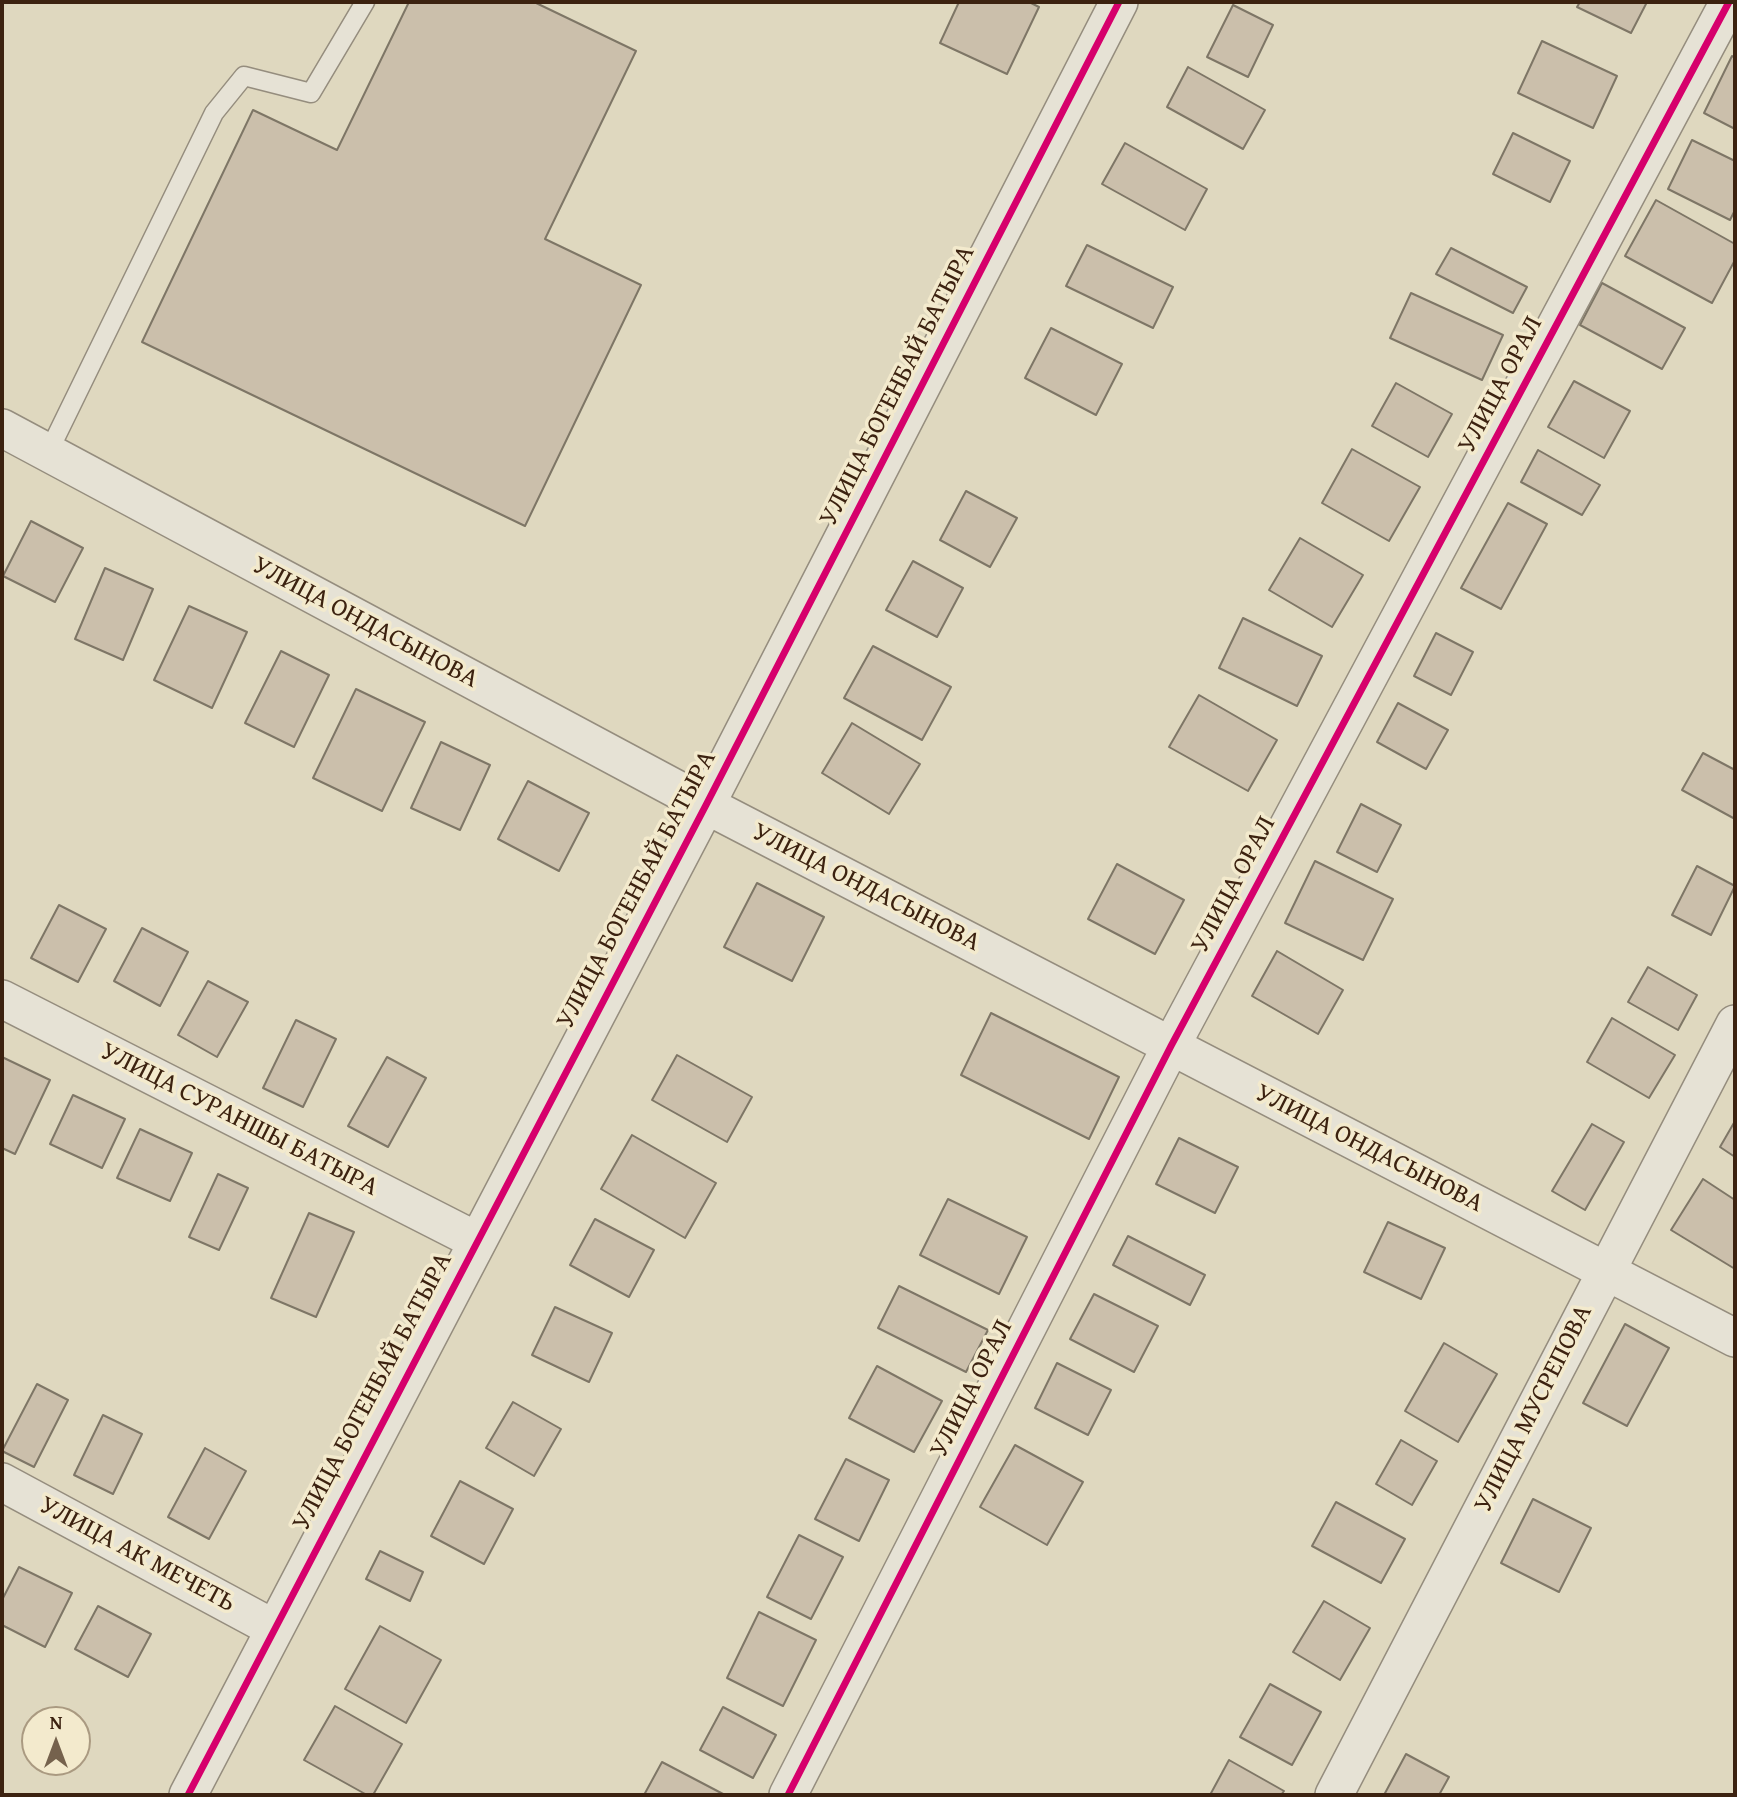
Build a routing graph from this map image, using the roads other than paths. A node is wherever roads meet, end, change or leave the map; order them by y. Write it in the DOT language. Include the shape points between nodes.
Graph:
graph roads {
  1 [pos="365,2"];
  2 [pos="1119,2"];
  3 [pos="1729,2"];
  4 [pos="2,428"];
  5 [pos="48,453"];
  6 [pos="706,805"];
  7 [pos="2,999"];
  8 [pos="1735,1024"];
  9 [pos="1171,1046"];
  10 [pos="477,1241"];
  11 [pos="1606,1271"];
  12 [pos="1735,1338"];
  13 [pos="2,1482"];
  14 [pos="273,1628"];
  15 [pos="188,1795"];
  16 [pos="788,1795"];
  17 [pos="1334,1795"];
  1 -- 5 [label="lane" via="311,93 244,76 214,113"];
  2 -- 6 [label="street, УЛИЦА БОГЕНБАЙ БАТЫРА"];
  3 -- 9 [label="street, УЛИЦА ОРАЛ"];
  4 -- 5 [label="street, УЛИЦА ОНДАСЫНОВА"];
  5 -- 6 [label="street, УЛИЦА ОНДАСЫНОВА"];
  6 -- 9 [label="street, УЛИЦА ОНДАСЫНОВА"];
  6 -- 10 [label="street, УЛИЦА БОГЕНБАЙ БАТЫРА"];
  7 -- 10 [label="street, УЛИЦА СУРАНШЫ БАТЫРА"];
  8 -- 11 [label="street, УЛИЦА МУСРЕПОВА"];
  9 -- 11 [label="street, УЛИЦА ОНДАСЫНОВА"];
  9 -- 16 [label="street, УЛИЦА ОРАЛ"];
  10 -- 14 [label="street, УЛИЦА БОГЕНБАЙ БАТЫРА"];
  11 -- 12 [label="street, УЛИЦА ОНДАСЫНОВА"];
  11 -- 17 [label="street, УЛИЦА МУСРЕПОВА"];
  13 -- 14 [label="street, УЛИЦА АК МЕЧЕТЬ"];
  14 -- 15 [label="street, УЛИЦА БОГЕНБАЙ БАТЫРА"];
}
